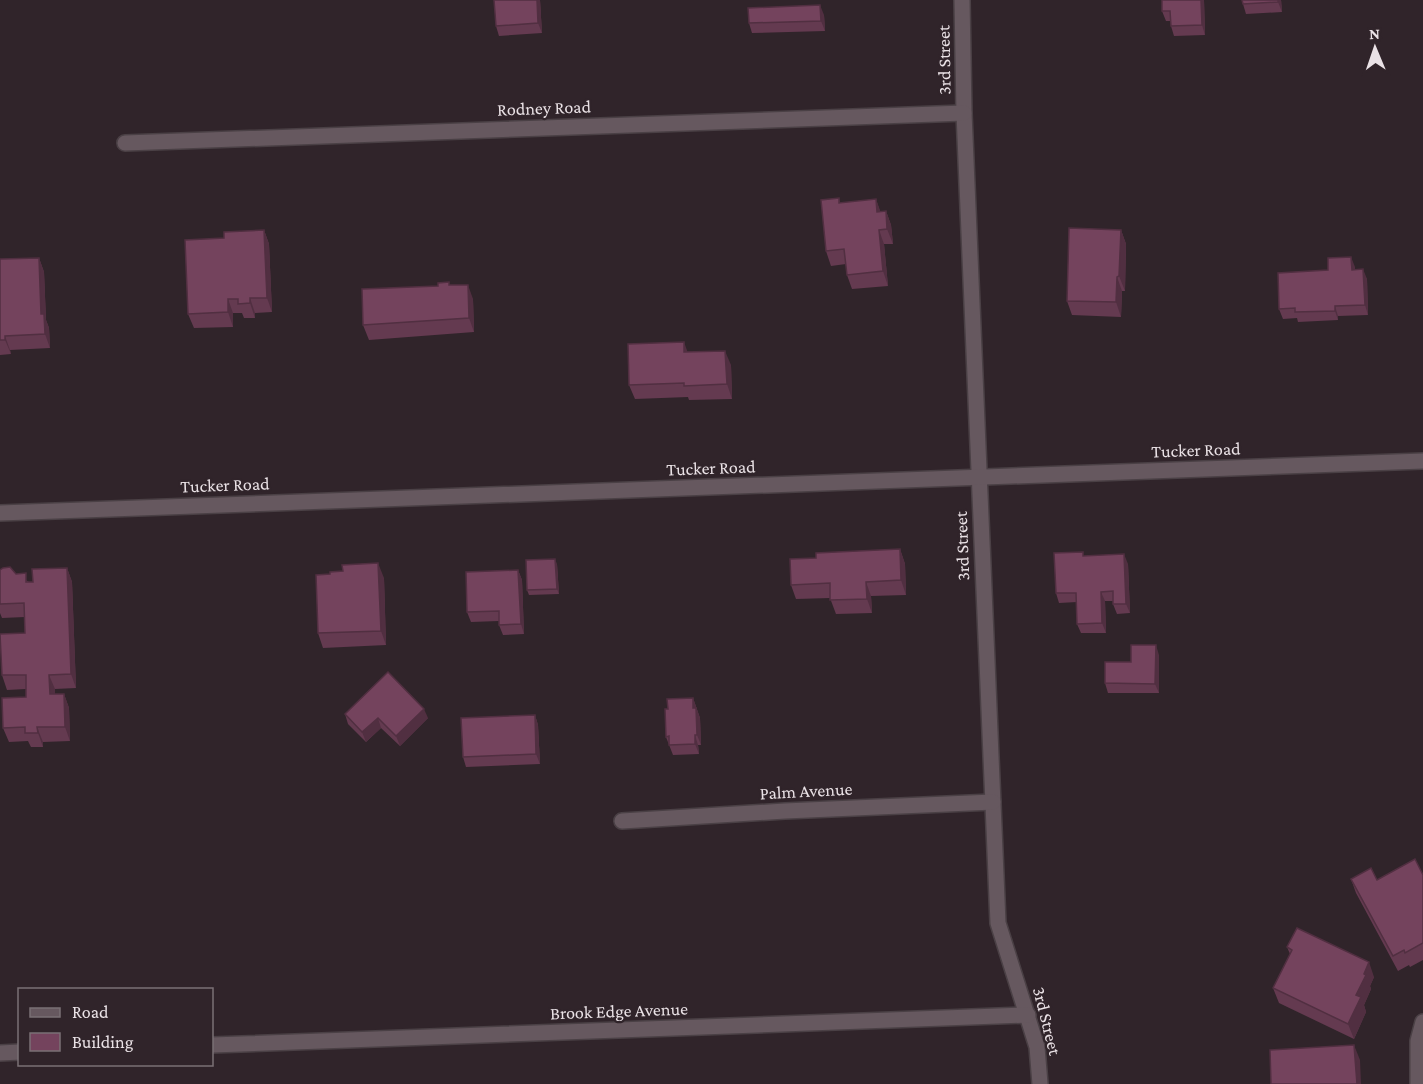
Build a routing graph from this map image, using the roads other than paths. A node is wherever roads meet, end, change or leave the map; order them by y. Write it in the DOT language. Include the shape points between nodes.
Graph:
graph roads {
  1 [pos="962,0"];
  2 [pos="964,112"];
  3 [pos="125,143"];
  4 [pos="1423,462"];
  5 [pos="979,478"];
  6 [pos="0,513"];
  7 [pos="993,802"];
  8 [pos="622,821"];
  9 [pos="1029,1015"];
  10 [pos="1423,1023"];
  11 [pos="213,1045"];
  12 [pos="18,1052"];
  13 [pos="0,1053"];
  14 [pos="1040,1084"];
  15 [pos="1418,1084"];
  1 -- 2 [label="street, 3rd Street"];
  2 -- 3 [label="street, Rodney Road"];
  2 -- 5 [label="street, 3rd Street"];
  4 -- 5 [label="street, Tucker Road"];
  5 -- 6 [label="street, Tucker Road"];
  5 -- 7 [label="street, 3rd Street"];
  7 -- 8 [label="street, Palm Avenue"];
  7 -- 9 [label="street, 3rd Street" via="998,923"];
  9 -- 11 [label="street, Brook Edge Avenue"];
  9 -- 14 [label="street, 3rd Street"];
  10 -- 15 [label="street" via="1418,1041"];
  12 -- 13 [label="street"];
}
